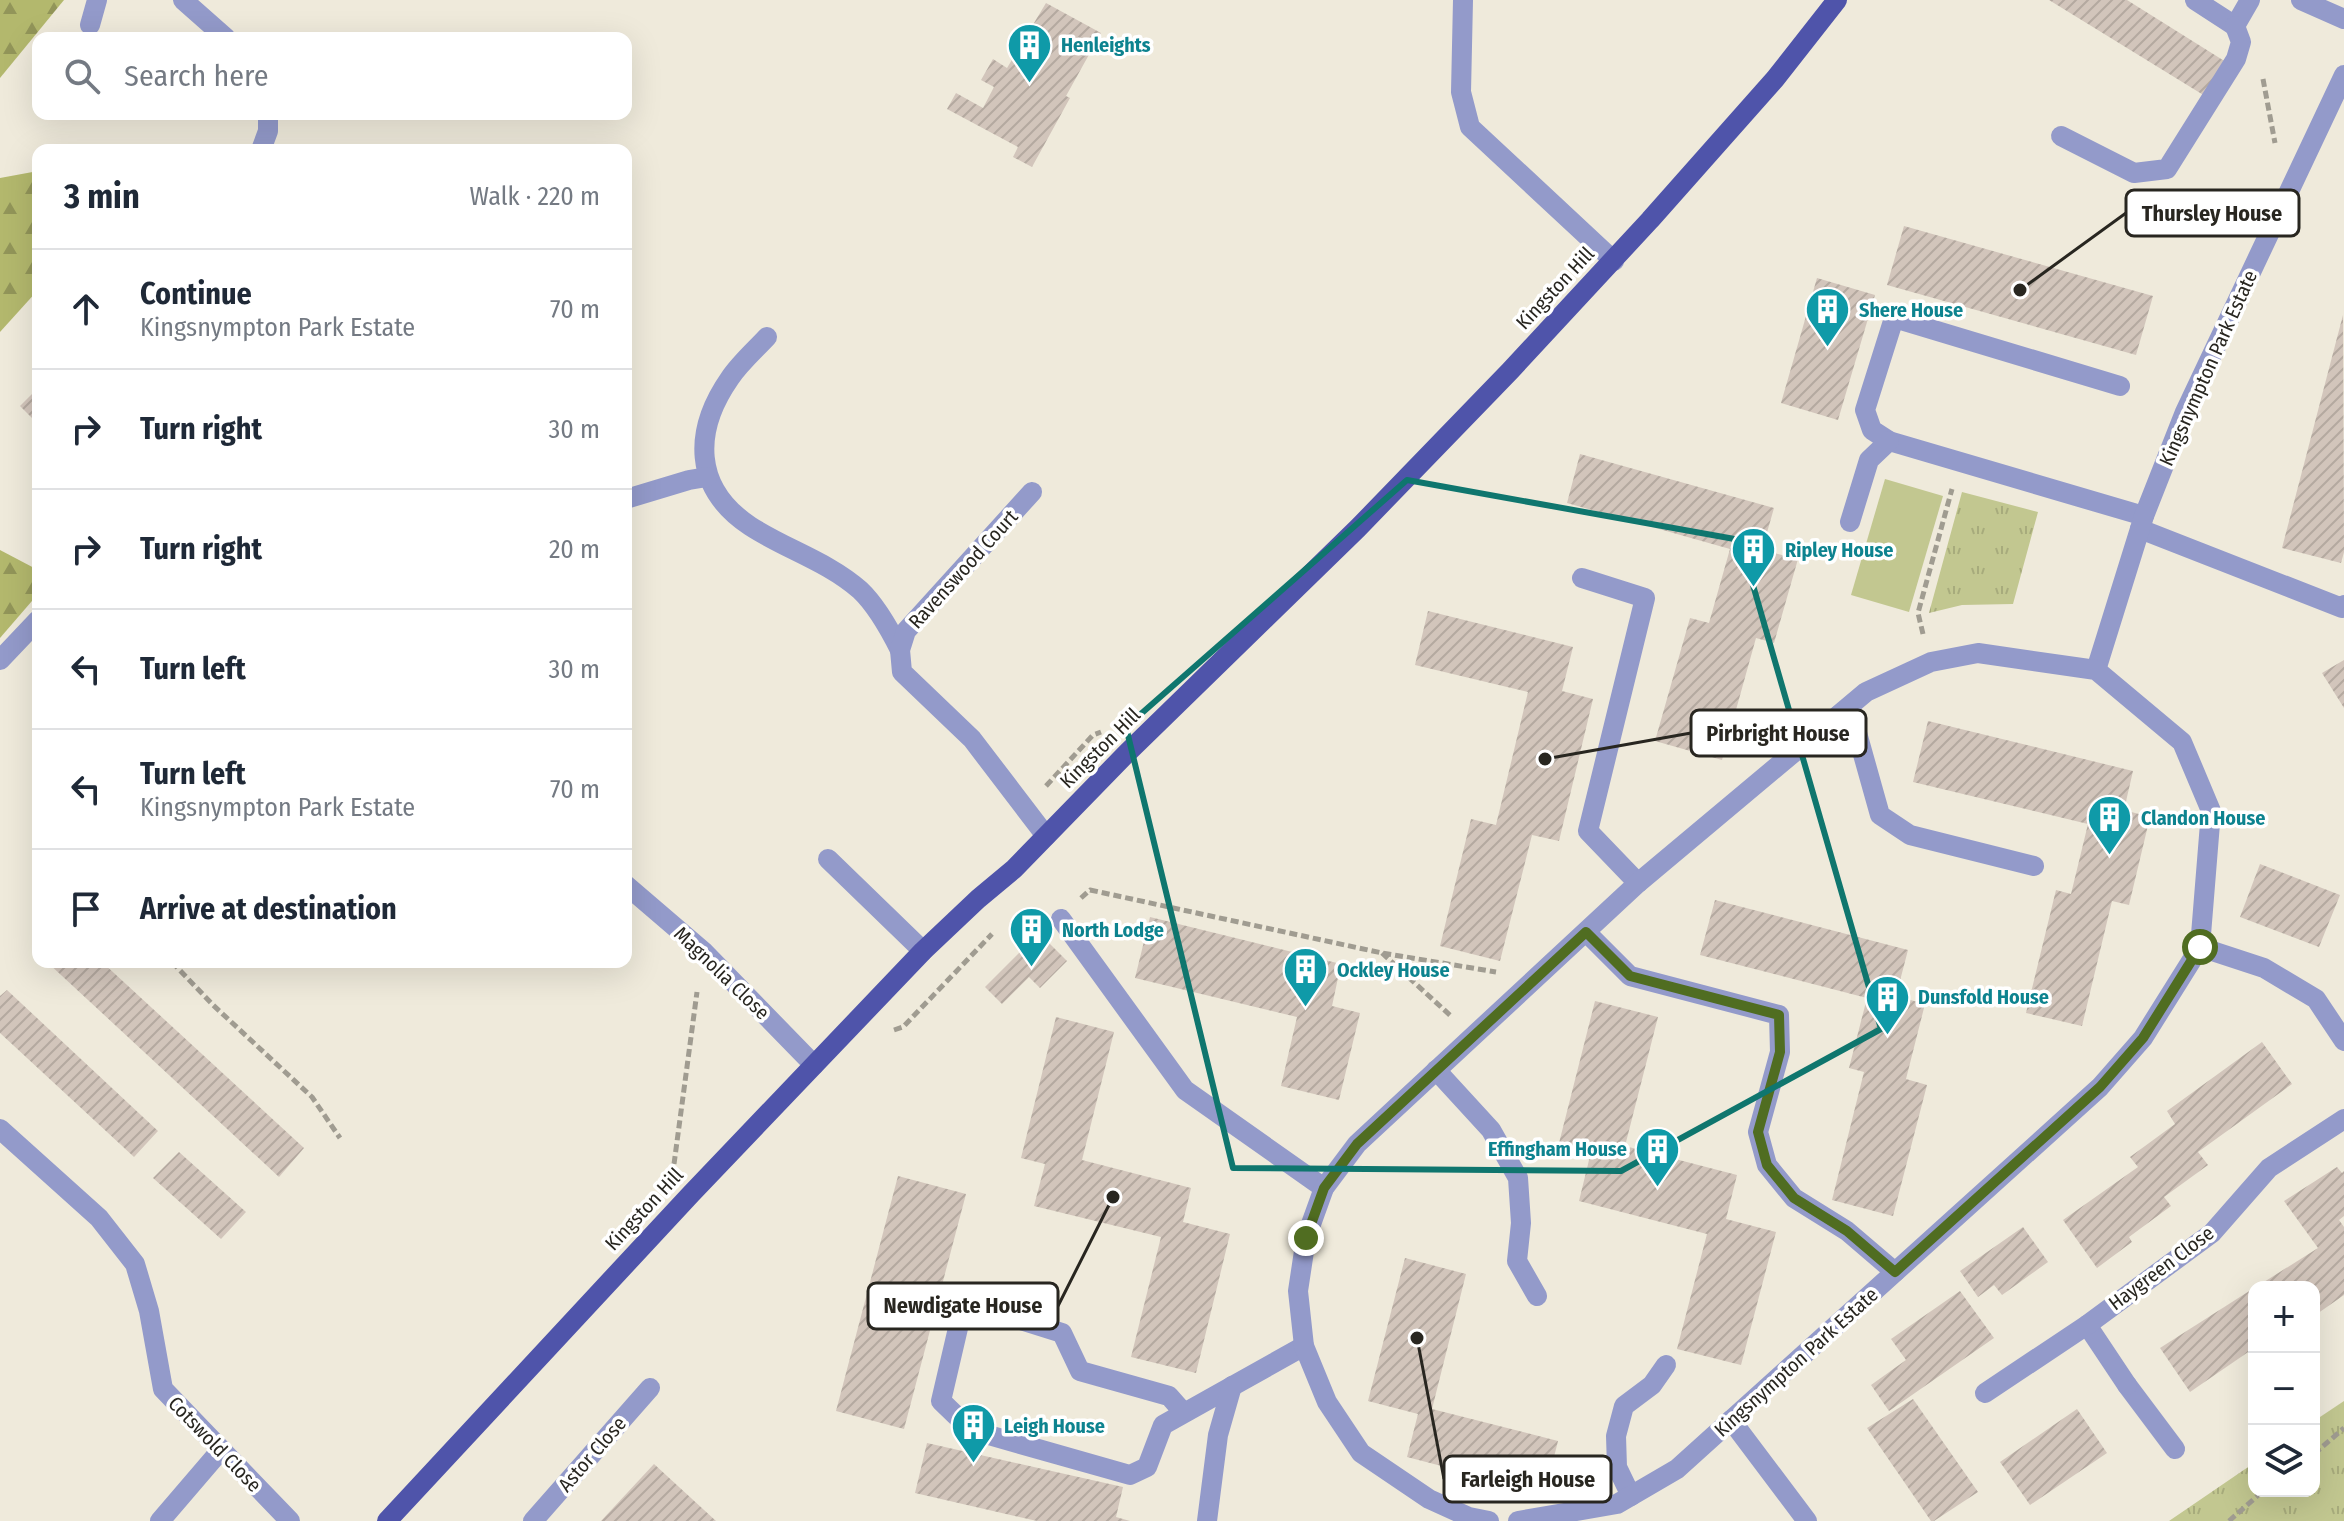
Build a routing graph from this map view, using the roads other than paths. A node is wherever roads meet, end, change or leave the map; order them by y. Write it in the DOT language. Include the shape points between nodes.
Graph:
graph roads {
  1 [pos="97,0"];
  2 [pos="183,0"];
  3 [pos="1463,0"];
  4 [pos="1837,0"];
  5 [pos="2195,0"];
  6 [pos="2250,0"];
  7 [pos="2301,0"];
  8 [pos="2335,10"];
  9 [pos="90,25"];
  10 [pos="2235,26"];
  11 [pos="219,32"];
  12 [pos="2344,75"];
  13 [pos="268,120"];
  14 [pos="2061,136"];
  15 [pos="263,144"];
  16 [pos="1614,261"];
  17 [pos="767,337"];
  18 [pos="2120,386"];
  19 [pos="1889,441"];
  20 [pos="707,477"];
  21 [pos="1032,492"];
  22 [pos="632,497"];
  23 [pos="1850,522"];
  24 [pos="2142,523"];
  25 [pos="1582,578"];
  26 [pos="2344,605"];
  27 [pos="32,626"];
  28 [pos="900,650"];
  29 [pos="0,660"];
  30 [pos="2096,670"];
  31 [pos="1839,715"];
  32 [pos="1046,836"];
  33 [pos="828,859"];
  34 [pos="2034,866"];
  35 [pos="1638,883"];
  36 [pos="632,890"];
  37 [pos="1061,919"];
  38 [pos="1586,932"];
  39 [pos="2200,947"];
  40 [pos="923,951"];
  41 [pos="2344,1041"];
  42 [pos="814,1065"];
  43 [pos="1436,1070"];
  44 [pos="2344,1119"];
  45 [pos="0,1129"];
  46 [pos="1324,1188"];
  47 [pos="1895,1272"];
  48 [pos="1537,1296"];
  49 [pos="2087,1325"];
  50 [pos="1304,1346"];
  51 [pos="1666,1365"];
  52 [pos="1232,1386"];
  53 [pos="650,1388"];
  54 [pos="1985,1393"];
  55 [pos="1184,1413"];
  56 [pos="1731,1420"];
  57 [pos="2175,1449"];
  58 [pos="220,1451"];
  59 [pos="1631,1496"];
  60 [pos="160,1521"];
  61 [pos="290,1521"];
  62 [pos="387,1521"];
  63 [pos="533,1521"];
  64 [pos="1207,1521"];
  65 [pos="1489,1521"];
  66 [pos="1518,1521"];
  67 [pos="1807,1521"];
  1 -- 9 [label="street"];
  2 -- 11 [label="street"];
  3 -- 16 [label="street" via="1461,92 1470,127"];
  4 -- 16 [label="main road, Kingston Hill" via="1775,79"];
  5 -- 10 [label="street"];
  6 -- 10 [label="street"];
  7 -- 8 [label="street"];
  10 -- 14 [label="street" via="2241,42 2236,59 2167,169 2134,173"];
  12 -- 24 [label="street, Kingsnympton Park Estate" via="2185,412"];
  13 -- 15 [label="street"];
  16 -- 32 [label="main road, Kingston Hill" via="1358,528"];
  17 -- 20 [label="street" via="729,378 714,411 703,446"];
  18 -- 19 [label="street" via="1894,318 1865,410 1872,430"];
  19 -- 23 [label="street" via="1869,460"];
  19 -- 24 [label="street"];
  20 -- 22 [label="street"];
  20 -- 28 [label="street, Ravenswood Court" via="727,507 750,526 817,560 861,591"];
  21 -- 28 [label="street, Ravenswood Court" via="906,631"];
  24 -- 26 [label="street"];
  24 -- 30 [label="street, Kingsnympton Park Estate"];
  25 -- 35 [label="street" via="1645,598 1588,831"];
  27 -- 29 [label="street"];
  28 -- 32 [label="street, Ravenswood Court" via="902,672 972,739"];
  30 -- 31 [label="street" via="1978,653 1931,662 1866,692"];
  30 -- 39 [label="street, Kingsnympton Park Estate" via="2182,742 2211,811"];
  31 -- 34 [label="street" via="1857,733 1880,815 1910,835"];
  31 -- 35 [label="street"];
  32 -- 40 [label="main road, Kingston Hill"];
  33 -- 40 [label="street"];
  35 -- 38 [label="street"];
  36 -- 42 [label="street, Magnolia Close" via="703,951"];
  37 -- 46 [label="street" via="1185,1090"];
  38 -- 43 [label="street"];
  38 -- 47 [label="street" via="1630,976 1779,1015 1780,1052 1758,1132 1767,1165 1794,1198 1847,1231"];
  39 -- 41 [label="street" via="2264,968 2316,999"];
  39 -- 47 [label="street, Kingsnympton Park Estate" via="2143,1038 2100,1087"];
  40 -- 42 [label="main road, Kingston Hill"];
  42 -- 62 [label="main road, Kingston Hill"];
  43 -- 46 [label="street" via="1357,1144"];
  43 -- 48 [label="street" via="1491,1130 1518,1178 1517,1261"];
  44 -- 49 [label="street, Haygreen Close" via="2269,1168 2212,1233"];
  45 -- 58 [label="street, Cotswold Close" via="99,1218 135,1264 163,1389"];
  46 -- 50 [label="street" via="1306,1238 1298,1291"];
  47 -- 56 [label="street, Kingsnympton Park Estate"];
  49 -- 54 [label="street, Haygreen Close"];
  49 -- 57 [label="street"];
  50 -- 52 [label="street"];
  50 -- 65 [label="street" via="1327,1402 1361,1453 1429,1499"];
  51 -- 59 [label="street" via="1652,1385 1624,1406 1616,1436 1617,1467"];
  52 -- 55 [label="street"];
  52 -- 64 [label="street" via="1218,1435"];
  53 -- 63 [label="street, Astor Close"];
  55 -- 55 [label="street" via="1163,1425 1147,1467 1130,1475 971,1430 941,1401 962,1311 973,1305 1062,1333 1080,1371 1169,1396"];
  56 -- 59 [label="street, Kingsnympton Park Estate" via="1677,1469"];
  56 -- 67 [label="street"];
  58 -- 60 [label="street"];
  58 -- 61 [label="street, Cotswold Close"];
  59 -- 66 [label="street, Kingsnympton Park Estate" via="1617,1504"];
}
